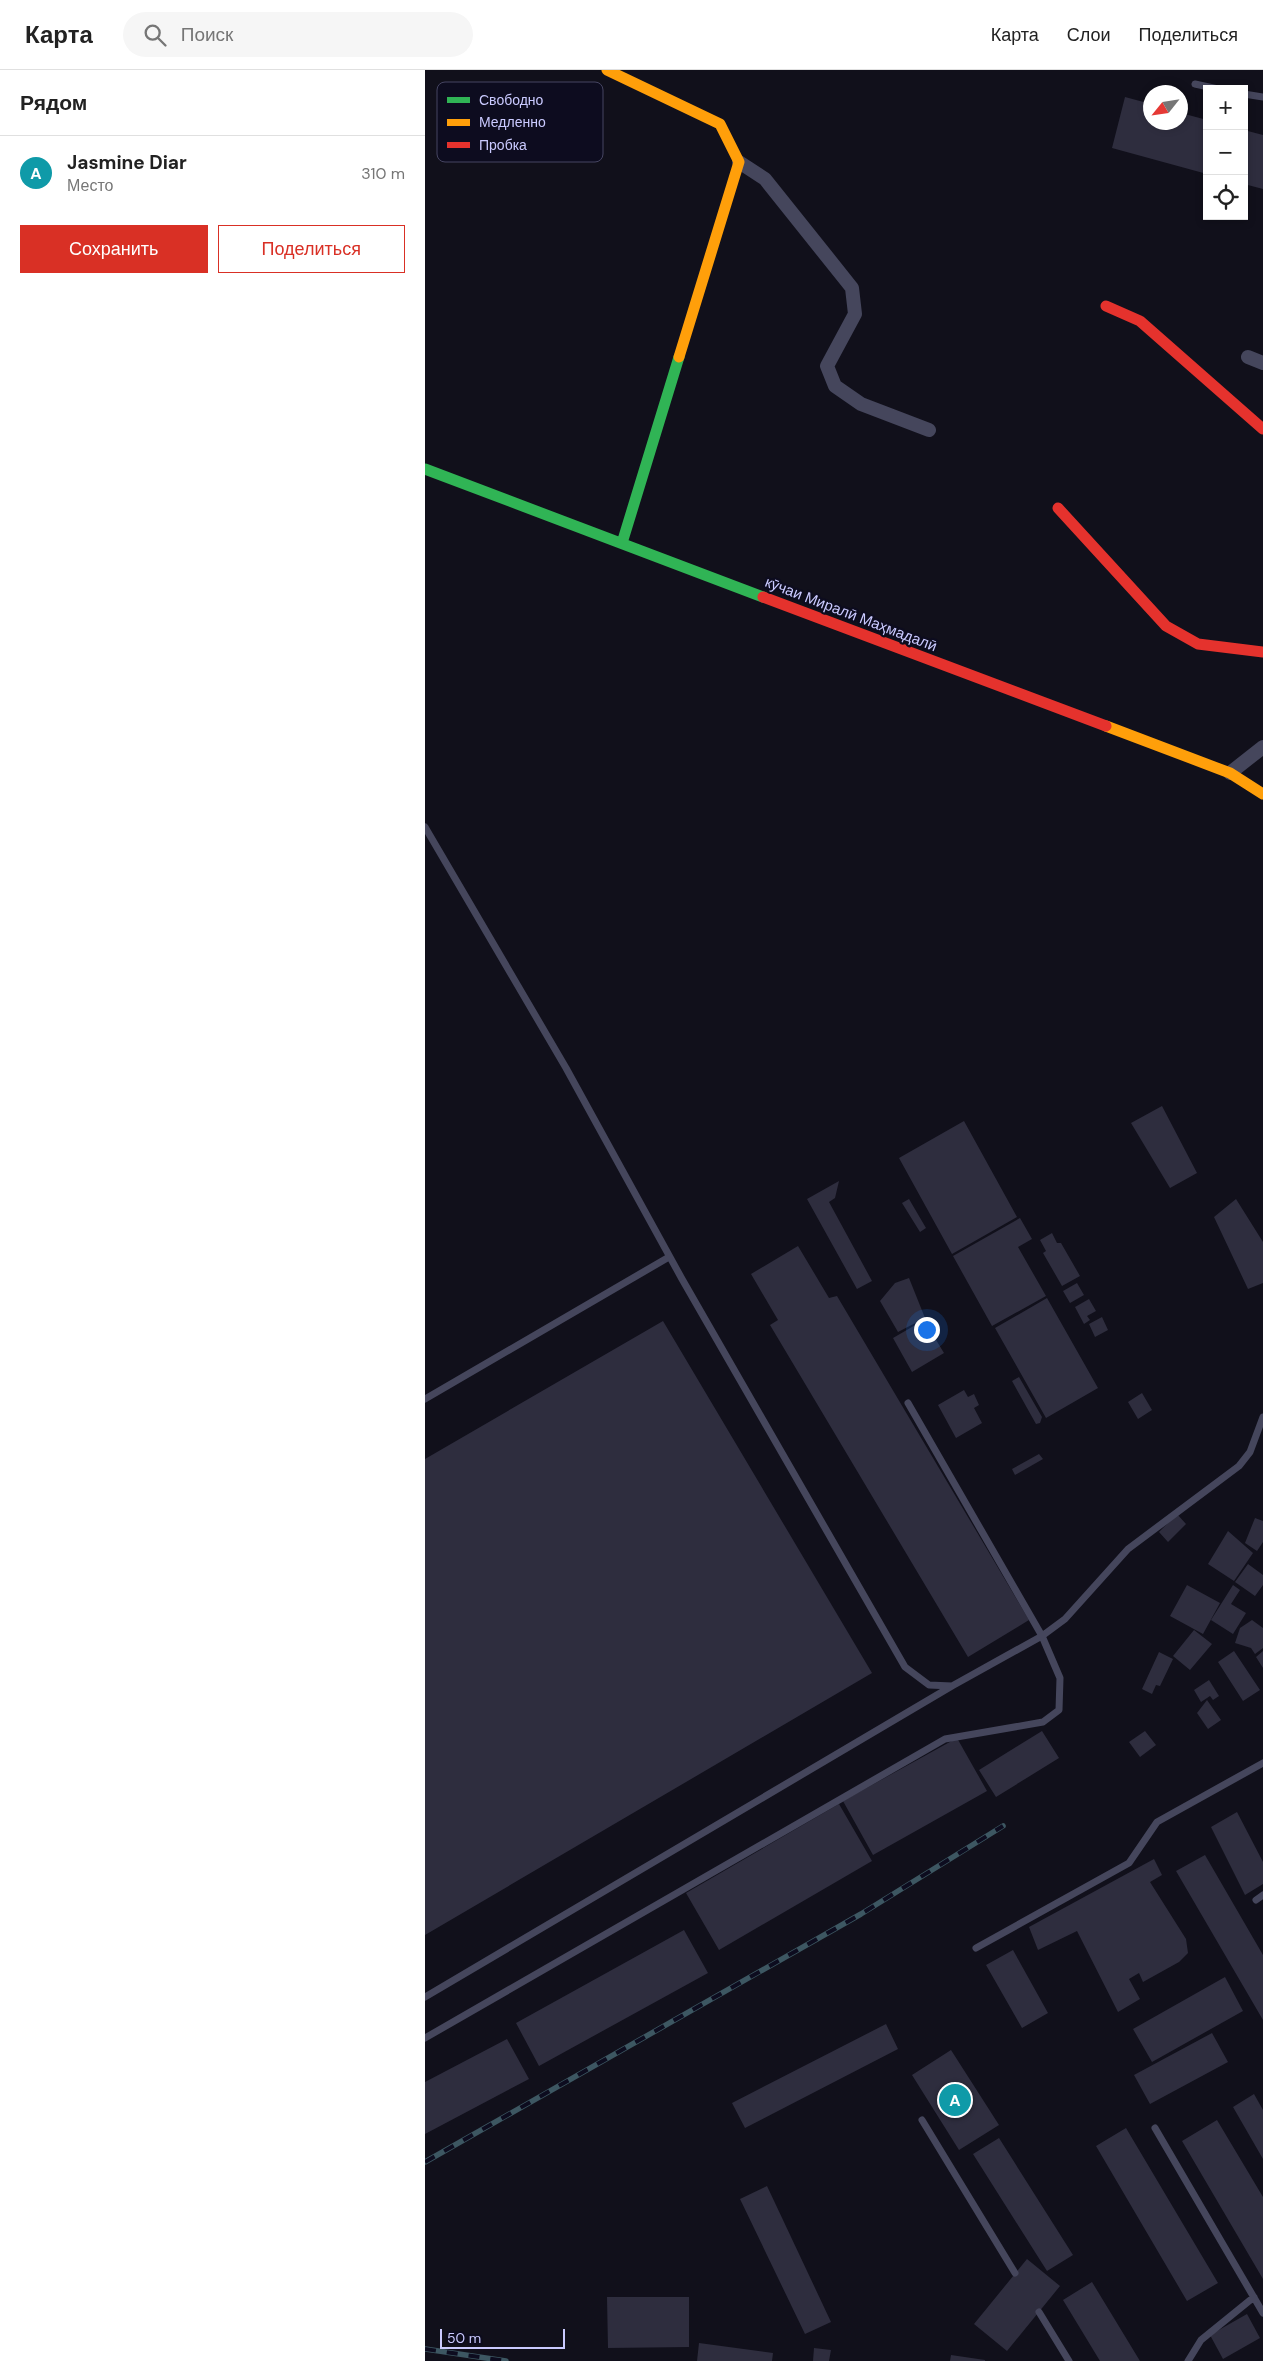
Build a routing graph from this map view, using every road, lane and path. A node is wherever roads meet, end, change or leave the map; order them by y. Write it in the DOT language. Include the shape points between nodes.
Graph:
graph roads {
  1 [pos="607,70"];
  2 [pos="1195,84"];
  3 [pos="1203,86"];
  4 [pos="1248,95"];
  5 [pos="1263,97"];
  6 [pos="739,162"];
  7 [pos="1106,306"];
  8 [pos="1248,357"];
  9 [pos="1263,363"];
  10 [pos="1263,429"];
  11 [pos="929,430"];
  12 [pos="425,469"];
  13 [pos="1058,508"];
  14 [pos="622,543"];
  15 [pos="1263,652"];
  16 [pos="1263,747"];
  17 [pos="1230,773"];
  18 [pos="1263,794"];
  19 [pos="425,827"];
  20 [pos="669,1257"];
  21 [pos="425,1398"];
  22 [pos="908,1403"];
  23 [pos="1263,1417"];
  24 [pos="1042,1636"];
  25 [pos="952,1686"];
  26 [pos="1263,1763"];
  27 [pos="976,1948"];
  28 [pos="425,1997"];
  29 [pos="425,2038"];
  30 [pos="921,2120"];
  31 [pos="1155,2128"];
  32 [pos="1015,2273"];
  33 [pos="1254,2297"];
  34 [pos="1039,2312"];
  35 [pos="1263,2313"];
  36 [pos="1069,2361"];
  37 [pos="1189,2361"];
  1 -- 6 [label="street" via="720,124"];
  2 -- 3 [label="lane"];
  4 -- 5 [label="lane"];
  6 -- 11 [label="street" via="765,179 853,288 855,314 827,366 835,386 861,404"];
  6 -- 14 [label="street"];
  7 -- 10 [label="street" via="1141,321"];
  8 -- 9 [label="street"];
  12 -- 14 [label="street, кӯчаи Миралӣ Маҳмадалӣ"];
  13 -- 15 [label="street" via="1166,626 1198,644"];
  14 -- 17 [label="street, кӯчаи Миралӣ Маҳмадалӣ"];
  16 -- 17 [label="street"];
  17 -- 18 [label="street, кӯчаи Миралӣ Маҳмадалӣ"];
  19 -- 20 [label="lane" via="566,1068"];
  20 -- 21 [label="lane"];
  20 -- 25 [label="lane" via="905,1667 929,1685"];
  22 -- 24 [label="lane"];
  23 -- 24 [label="lane" via="1249,1452 1239,1466 1128,1548 1065,1619"];
  24 -- 25 [label="lane"];
  24 -- 29 [label="lane" via="1060,1678 1059,1710 1050,1718 1043,1722 945,1739"];
  25 -- 28 [label="lane"];
  26 -- 27 [label="lane" via="1157,1822 1129,1863"];
  30 -- 32 [label="lane"];
  31 -- 33 [label="lane"];
  33 -- 35 [label="lane"];
  33 -- 37 [label="lane" via="1201,2340"];
  34 -- 36 [label="lane"];
}
